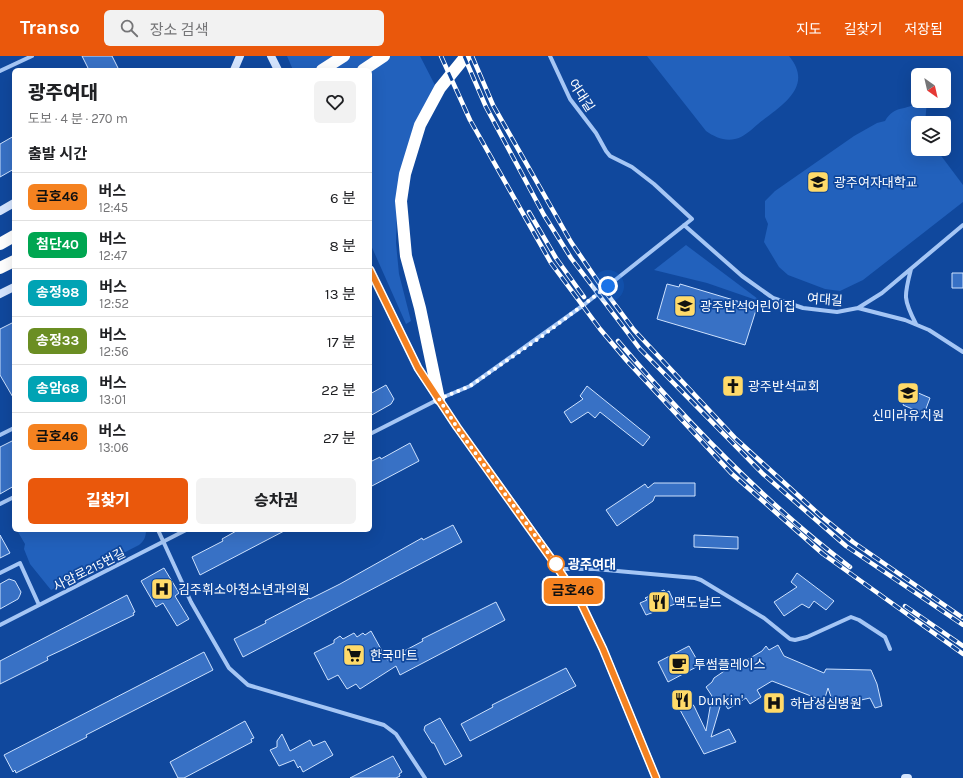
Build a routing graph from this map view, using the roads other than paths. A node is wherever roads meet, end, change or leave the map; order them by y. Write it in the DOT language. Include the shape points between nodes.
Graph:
graph roads {
  1 [pos="32,56"];
  2 [pos="240,56"];
  3 [pos="271,56"];
  4 [pos="344,56"];
  5 [pos="384,56"];
  6 [pos="466,56"];
  7 [pos="550,56"];
  8 [pos="235,68"];
  9 [pos="275,68"];
  10 [pos="325,68"];
  11 [pos="366,68"];
  12 [pos="1,70"];
  13 [pos="12,204"];
  14 [pos="0,210"];
  15 [pos="684,225"];
  16 [pos="963,225"];
  17 [pos="12,237"];
  18 [pos="0,244"];
  19 [pos="12,262"];
  20 [pos="0,268"];
  21 [pos="911,269"];
  22 [pos="372,274"];
  23 [pos="12,288"];
  24 [pos="0,294"];
  25 [pos="858,308"];
  26 [pos="917,325"];
  27 [pos="963,352"];
  28 [pos="439,399"];
  29 [pos="12,429"];
  30 [pos="372,433"];
  31 [pos="0,435"];
  32 [pos="12,498"];
  33 [pos="0,504"];
  34 [pos="159,532"];
  35 [pos="182,532"];
  36 [pos="164,542"];
  37 [pos="559,569"];
  38 [pos="0,573"];
  39 [pos="39,605"];
  40 [pos="0,625"];
  41 [pos="890,649"];
  42 [pos="425,778"];
  43 [pos="656,778"];
  44 [pos="905,778"];
  45 [pos="908,778"];
  1 -- 12 [label="street"];
  2 -- 8 [label="main road"];
  3 -- 9 [label="main road"];
  4 -- 10 [label="highway"];
  5 -- 11 [label="highway"];
  6 -- 28 [label="highway" via="440,88 420,125 405,174 401,201 406,256"];
  7 -- 15 [label="street, 여대길" via="570,99 596,133 606,151 654,184 692,219"];
  13 -- 14 [label="main road"];
  15 -- 25 [label="street, 여대길" via="742,276 774,298 789,305 821,311 837,312"];
  15 -- 28 [label="street" via="585,304 496,369 470,386"];
  16 -- 21 [label="street, 여대길"];
  17 -- 18 [label="highway"];
  19 -- 20 [label="highway"];
  21 -- 25 [label="street, 여대길" via="882,293"];
  21 -- 26 [label="street" via="905,298"];
  22 -- 28 [label="main road" via="418,368"];
  23 -- 24 [label="main road"];
  25 -- 26 [label="street" via="890,315"];
  26 -- 27 [label="street"];
  28 -- 30 [label="street"];
  28 -- 37 [label="main road"];
  29 -- 31 [label="street"];
  32 -- 33 [label="street"];
  34 -- 36 [label="street"];
  35 -- 36 [label="street, 사암로215번길"];
  36 -- 39 [label="street, 사암로215번길"];
  36 -- 42 [label="street" via="205,627 235,675 248,685 384,725 396,734"];
  37 -- 41 [label="street" via="595,569 695,578 764,618 790,639 807,636 851,617 885,637"];
  37 -- 43 [label="main road" via="581,603 603,649"];
  38 -- 39 [label="street" via="20,563"];
  39 -- 40 [label="street, 사암로215번길"];
  44 -- 45 [label="main road"];
}
